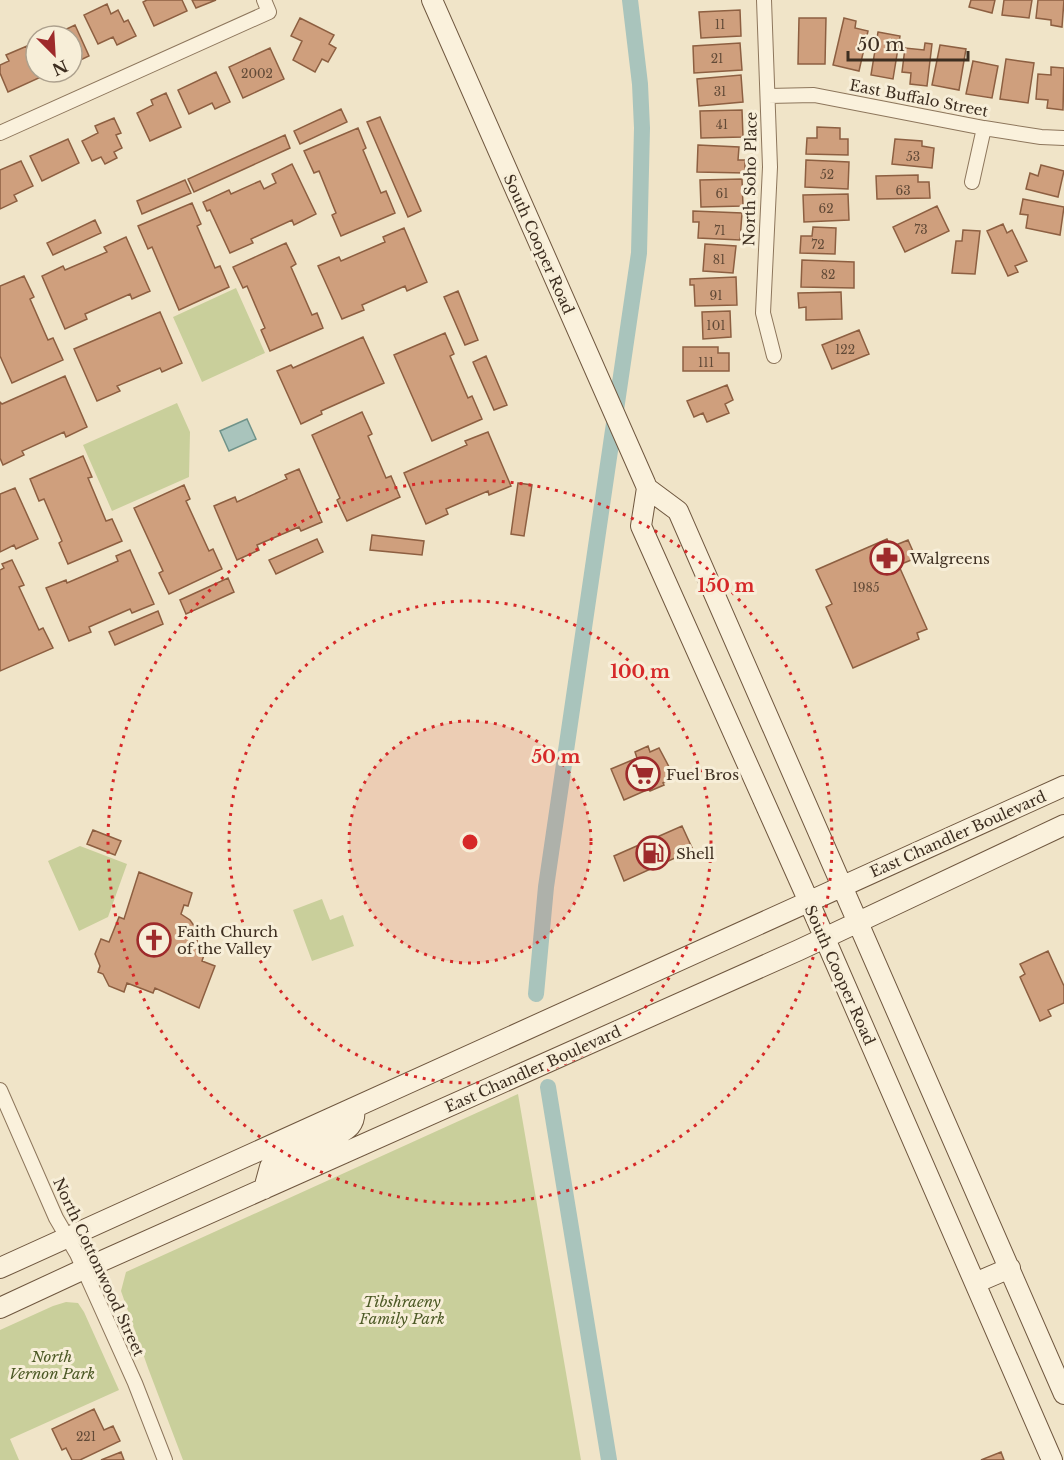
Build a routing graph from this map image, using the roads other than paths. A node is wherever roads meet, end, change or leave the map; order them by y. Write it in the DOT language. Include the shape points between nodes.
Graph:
graph roads {
  1 [pos="432,0"];
  2 [pos="764,0"];
  3 [pos="267,6"];
  4 [pos="768,96"];
  5 [pos="984,128"];
  6 [pos="0,134"];
  7 [pos="1064,138"];
  8 [pos="972,182"];
  9 [pos="774,356"];
  10 [pos="647,488"];
  11 [pos="1064,786"];
  12 [pos="1064,825"];
  13 [pos="842,887"];
  14 [pos="808,902"];
  15 [pos="857,922"];
  16 [pos="824,938"];
  17 [pos="0,1090"];
  18 [pos="354,1108"];
  19 [pos="264,1189"];
  20 [pos="69,1237"];
  21 [pos="0,1268"];
  22 [pos="1010,1268"];
  23 [pos="84,1269"];
  24 [pos="975,1283"];
  25 [pos="0,1308"];
  26 [pos="1064,1394"];
  27 [pos="165,1460"];
  28 [pos="1052,1460"];
  1 -- 10 [label="main road, South Cooper Road"];
  2 -- 4 [label="street, North Soho Place"];
  3 -- 6 [label="street"];
  4 -- 5 [label="street, East Buffalo Street" via="814,95"];
  4 -- 9 [label="street, North Soho Place" via="770,167 763,313"];
  5 -- 7 [label="street, East Buffalo Street"];
  5 -- 8 [label="street"];
  10 -- 13 [label="main road, South Cooper Road" via="678,511"];
  10 -- 14 [label="main road, South Cooper Road" via="641,526"];
  11 -- 13 [label="main road, East Chandler Boulevard"];
  12 -- 15 [label="main road, East Chandler Boulevard"];
  13 -- 14 [label="main road, East Chandler Boulevard"];
  13 -- 15 [label="main road, South Cooper Road"];
  14 -- 16 [label="main road, South Cooper Road"];
  14 -- 18 [label="main road, East Chandler Boulevard"];
  15 -- 16 [label="main road, East Chandler Boulevard"];
  15 -- 22 [label="main road, South Cooper Road"];
  16 -- 19 [label="main road, East Chandler Boulevard"];
  16 -- 24 [label="main road, South Cooper Road"];
  17 -- 20 [label="street, North Cottonwood Street" via="56,1218"];
  18 -- 19 [label="main road" via="350,1126 270,1167"];
  18 -- 20 [label="main road, East Chandler Boulevard"];
  19 -- 23 [label="main road, East Chandler Boulevard"];
  20 -- 21 [label="main road, East Chandler Boulevard"];
  20 -- 23 [label="street, North Cottonwood Street"];
  22 -- 24 [label="main road"];
  22 -- 26 [label="main road, South Cooper Road"];
  23 -- 25 [label="main road, East Chandler Boulevard"];
  23 -- 27 [label="street, North Cottonwood Street"];
  24 -- 28 [label="main road, South Cooper Road"];
}
